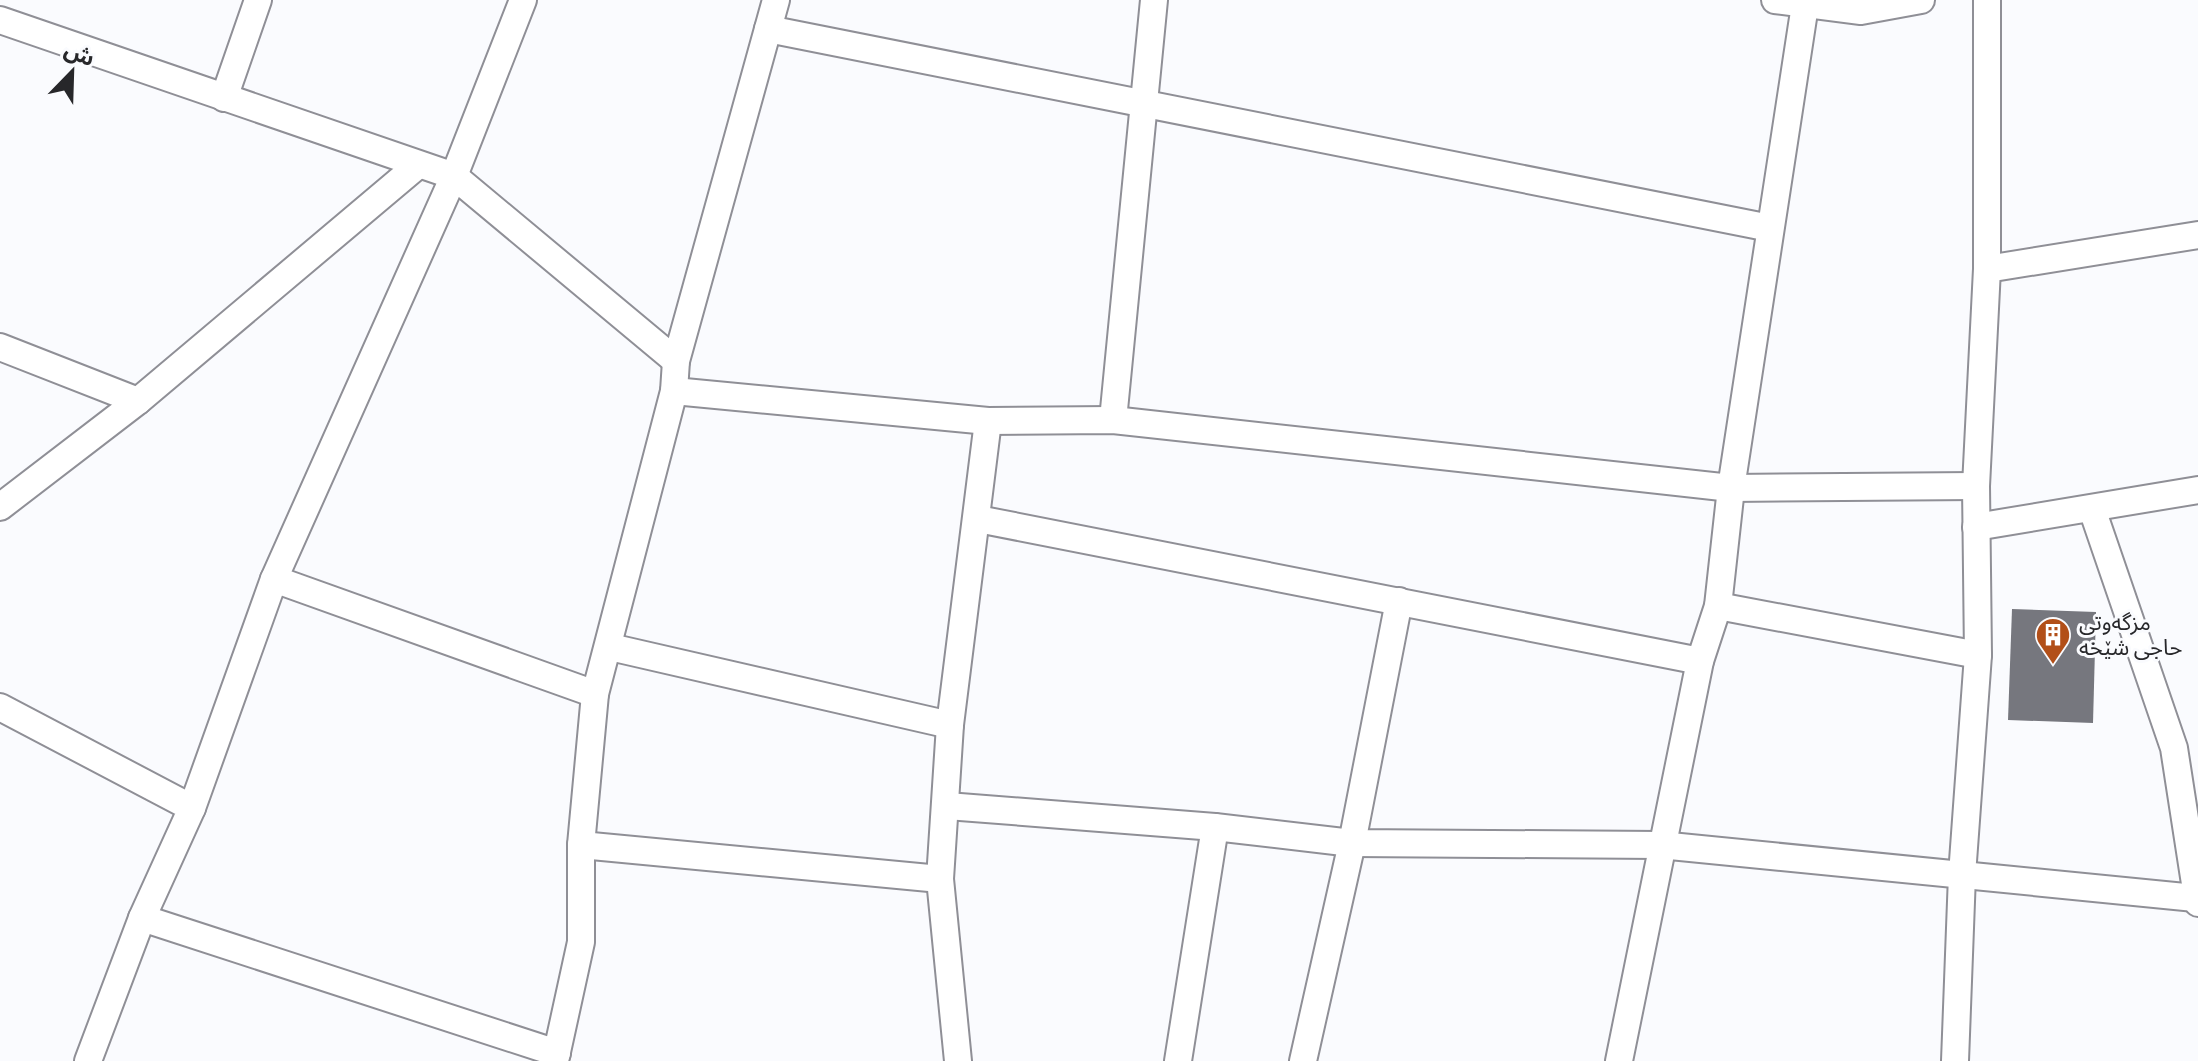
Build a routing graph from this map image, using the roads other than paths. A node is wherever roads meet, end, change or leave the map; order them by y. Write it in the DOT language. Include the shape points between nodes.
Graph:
graph roads {
  1 [pos="258,0"];
  2 [pos="523,0"];
  3 [pos="776,0"];
  4 [pos="1154,0"];
  5 [pos="1775,0"];
  6 [pos="1921,0"];
  7 [pos="1987,0"];
  8 [pos="1805,5"];
  9 [pos="0,20"];
  10 [pos="768,29"];
  11 [pos="224,98"];
  12 [pos="1146,105"];
  13 [pos="418,165"];
  14 [pos="454,176"];
  15 [pos="1770,228"];
  16 [pos="2198,235"];
  17 [pos="1987,269"];
  18 [pos="0,347"];
  19 [pos="676,361"];
  20 [pos="674,391"];
  21 [pos="138,401"];
  22 [pos="1113,420"];
  23 [pos="988,421"];
  24 [pos="1976,486"];
  25 [pos="1731,488"];
  26 [pos="2198,490"];
  27 [pos="0,507"];
  28 [pos="2092,509"];
  29 [pos="978,519"];
  30 [pos="1976,527"];
  31 [pos="274,579"];
  32 [pos="1399,601"];
  33 [pos="1718,606"];
  34 [pos="610,647"];
  35 [pos="1978,655"];
  36 [pos="1700,661"];
  37 [pos="595,694"];
  38 [pos="0,707"];
  39 [pos="950,725"];
  40 [pos="947,806"];
  41 [pos="192,808"];
  42 [pos="1215,827"];
  43 [pos="1352,843"];
  44 [pos="581,845"];
  45 [pos="1660,845"];
  46 [pos="1962,875"];
  47 [pos="940,879"];
  48 [pos="2197,900"];
  49 [pos="142,918"];
  50 [pos="556,1057"];
  51 [pos="88,1061"];
  52 [pos="958,1061"];
  53 [pos="1178,1061"];
  54 [pos="1303,1061"];
  55 [pos="1619,1061"];
  56 [pos="1955,1061"];
  1 -- 11 [label="street"];
  2 -- 14 [label="street"];
  3 -- 10 [label="street"];
  4 -- 12 [label="street"];
  5 -- 8 [label="street"];
  6 -- 8 [label="street" via="1861,11"];
  7 -- 17 [label="street"];
  8 -- 15 [label="street"];
  9 -- 11 [label="street"];
  10 -- 12 [label="street"];
  10 -- 19 [label="street"];
  11 -- 13 [label="street"];
  12 -- 15 [label="street"];
  12 -- 22 [label="street"];
  13 -- 14 [label="street"];
  13 -- 21 [label="street"];
  14 -- 19 [label="street"];
  14 -- 31 [label="street"];
  15 -- 25 [label="street"];
  16 -- 17 [label="street"];
  17 -- 24 [label="street"];
  18 -- 21 [label="street"];
  19 -- 20 [label="street"];
  20 -- 23 [label="street"];
  20 -- 34 [label="street"];
  21 -- 27 [label="street"];
  22 -- 23 [label="street"];
  22 -- 25 [label="street"];
  23 -- 29 [label="street"];
  24 -- 25 [label="street"];
  24 -- 30 [label="street"];
  25 -- 33 [label="street"];
  26 -- 28 [label="street"];
  28 -- 30 [label="street"];
  28 -- 48 [label="street" via="2174,748"];
  29 -- 32 [label="street"];
  29 -- 39 [label="street"];
  30 -- 35 [label="street"];
  31 -- 37 [label="street"];
  31 -- 41 [label="street"];
  32 -- 36 [label="street"];
  32 -- 43 [label="street"];
  33 -- 35 [label="street"];
  33 -- 36 [label="street"];
  34 -- 37 [label="street"];
  34 -- 39 [label="street"];
  35 -- 46 [label="street"];
  36 -- 45 [label="street"];
  37 -- 44 [label="street"];
  38 -- 41 [label="street"];
  39 -- 40 [label="street"];
  40 -- 42 [label="street"];
  40 -- 47 [label="street"];
  41 -- 49 [label="street"];
  42 -- 43 [label="street"];
  42 -- 53 [label="street"];
  43 -- 45 [label="street"];
  43 -- 54 [label="street"];
  44 -- 47 [label="street"];
  44 -- 50 [label="street" via="581,942"];
  45 -- 46 [label="street"];
  45 -- 55 [label="street"];
  46 -- 48 [label="street"];
  46 -- 56 [label="street"];
  47 -- 52 [label="street"];
  49 -- 50 [label="street"];
  49 -- 51 [label="street"];
}
